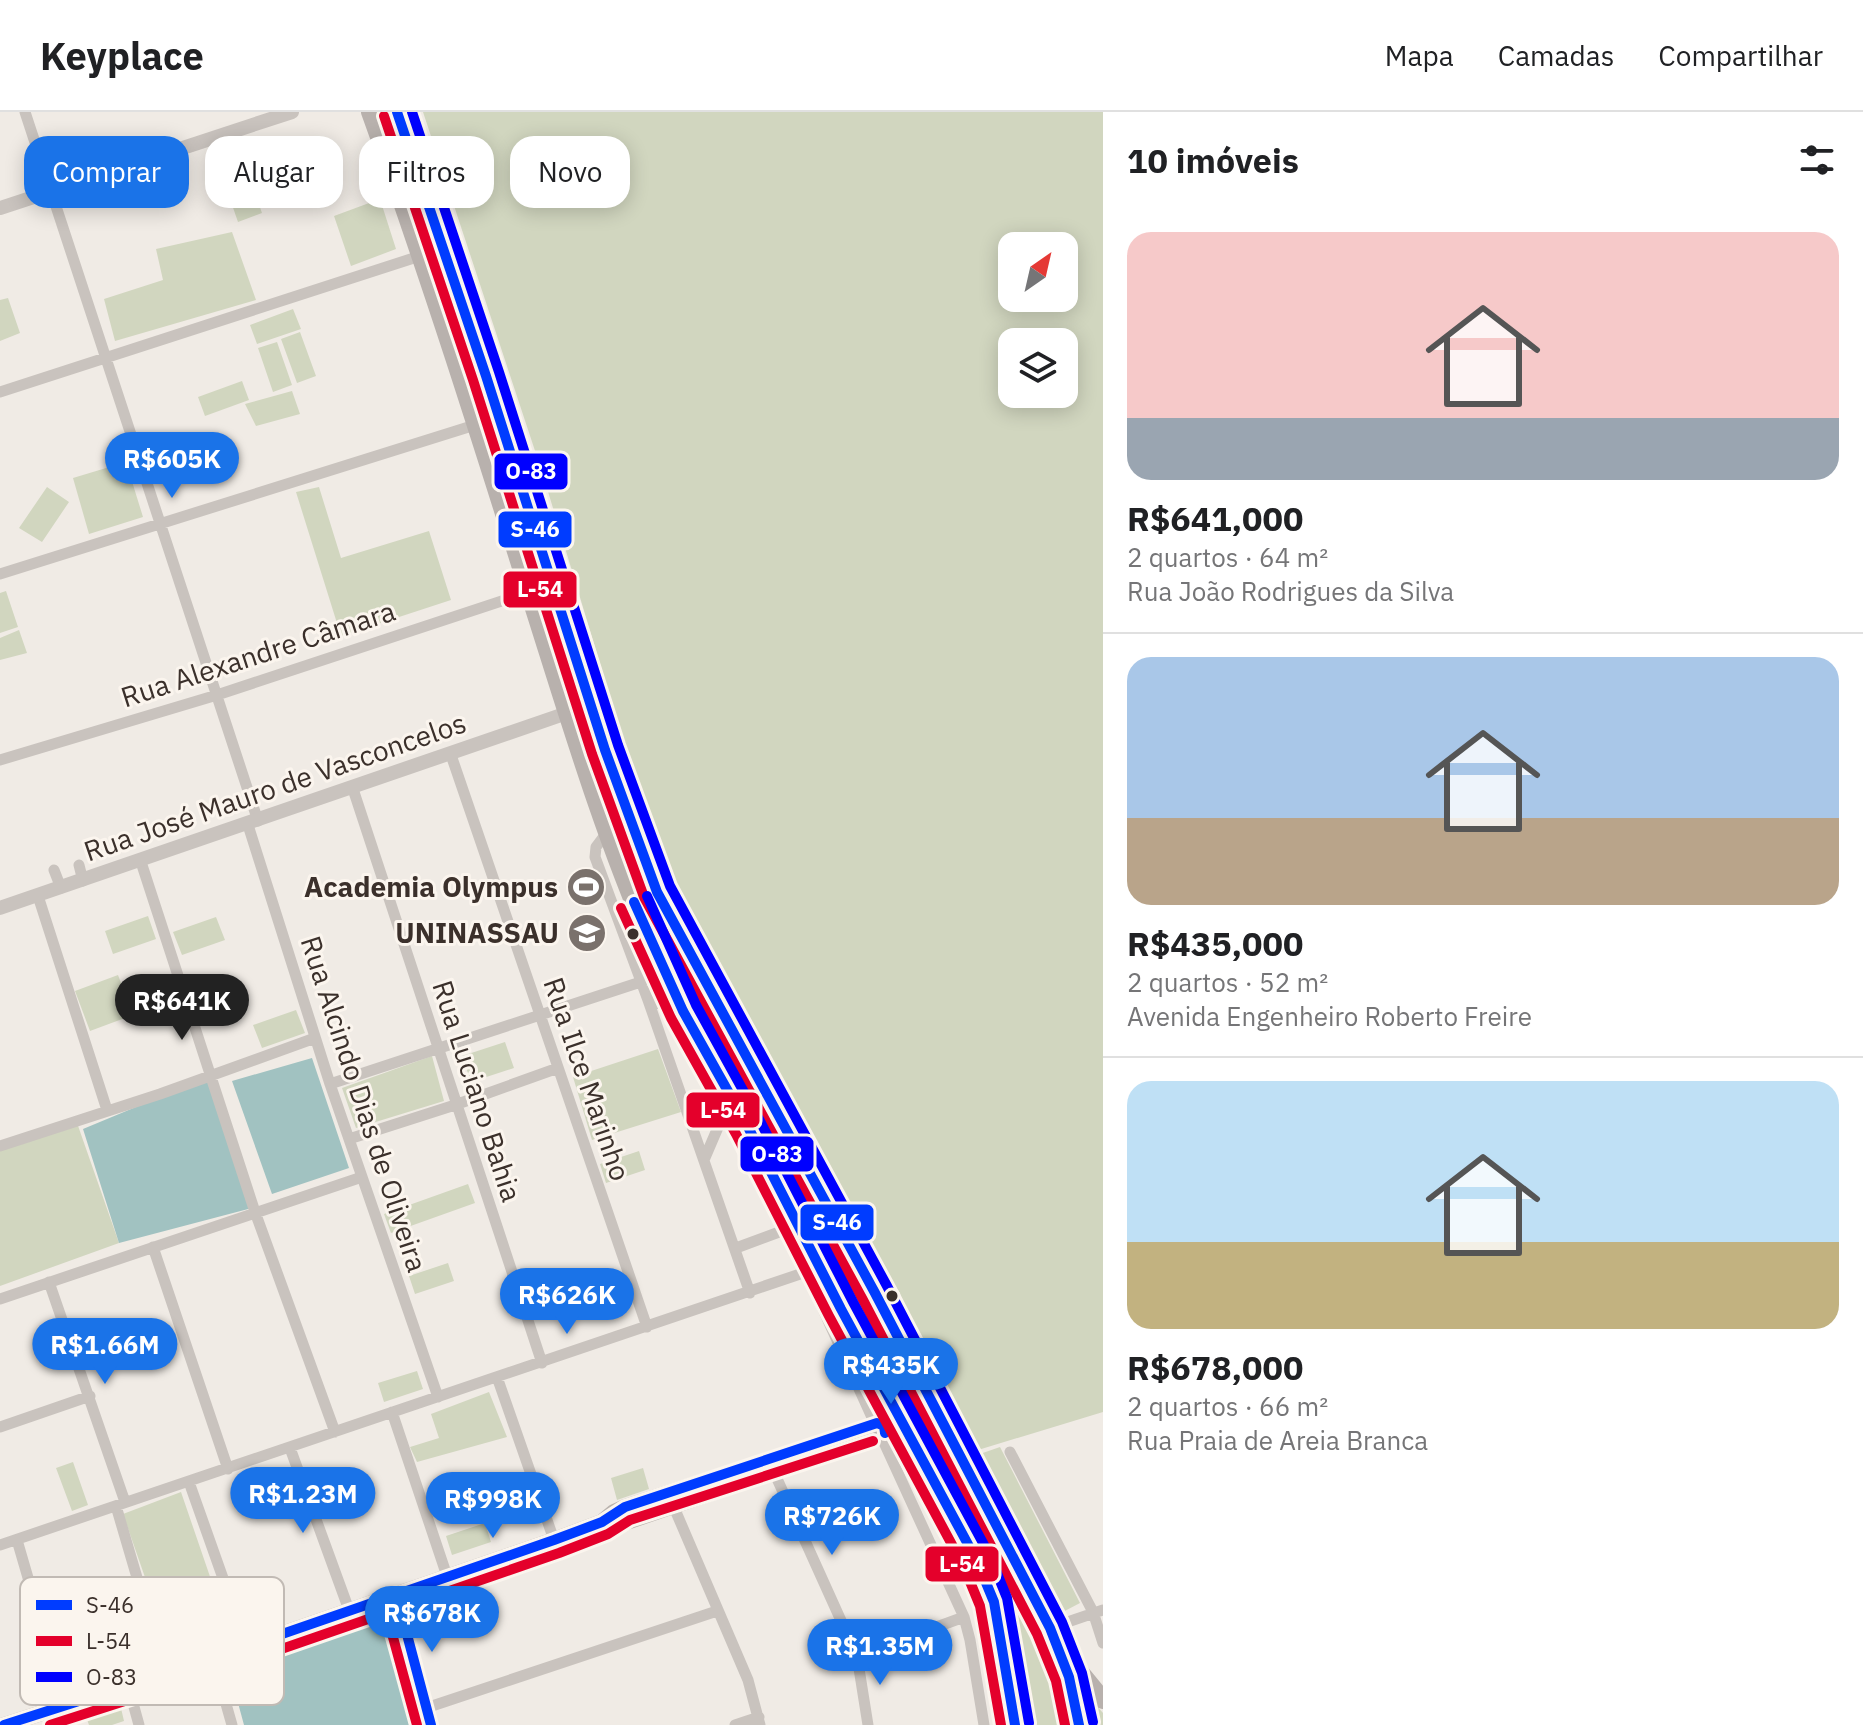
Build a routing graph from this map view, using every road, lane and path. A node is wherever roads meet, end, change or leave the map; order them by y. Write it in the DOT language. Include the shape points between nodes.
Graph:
graph roads {
  1 [pos="25,112"];
  2 [pos="292,112"];
  3 [pos="370,112"];
  4 [pos="397,112"];
  5 [pos="33,136"];
  6 [pos="189,145"];
  7 [pos="24,200"];
  8 [pos="0,208"];
  9 [pos="58,208"];
  10 [pos="420,256"];
  11 [pos="106,357"];
  12 [pos="0,392"];
  13 [pos="475,425"];
  14 [pos="161,523"];
  15 [pos="0,574"];
  16 [pos="529,592"];
  17 [pos="217,695"];
  18 [pos="567,713"];
  19 [pos="451,755"];
  20 [pos="0,760"];
  21 [pos="353,789"];
  22 [pos="253,823"];
  23 [pos="608,831"];
  24 [pos="141,862"];
  25 [pos="79,865"];
  26 [pos="54,870"];
  27 [pos="83,881"];
  28 [pos="61,888"];
  29 [pos="38,896"];
  30 [pos="0,908"];
  31 [pos="665,974"];
  32 [pos="641,981"];
  33 [pos="648,1000"];
  34 [pos="683,1011"];
  35 [pos="540,1013"];
  36 [pos="315,1038"];
  37 [pos="437,1050"];
  38 [pos="558,1068"];
  39 [pos="211,1074"];
  40 [pos="330,1084"];
  41 [pos="765,1089"];
  42 [pos="731,1098"];
  43 [pos="455,1105"];
  44 [pos="107,1110"];
  45 [pos="748,1127"];
  46 [pos="0,1131"];
  47 [pos="349,1139"];
  48 [pos="2,1145"];
  49 [pos="704,1160"];
  50 [pos="811,1176"];
  51 [pos="362,1177"];
  52 [pos="255,1212"];
  53 [pos="800,1227"];
  54 [pos="153,1247"];
  55 [pos="736,1248"];
  56 [pos="806,1272"];
  57 [pos="49,1282"];
  58 [pos="750,1293"];
  59 [pos="0,1299"];
  60 [pos="647,1327"];
  61 [pos="542,1363"];
  62 [pos="497,1377"];
  63 [pos="90,1396"];
  64 [pos="438,1397"];
  65 [pos="392,1412"];
  66 [pos="0,1427"];
  67 [pos="905,1428"];
  68 [pos="879,1431"];
  69 [pos="335,1432"];
  70 [pos="290,1448"];
  71 [pos="1010,1452"];
  72 [pos="228,1469"];
  73 [pos="774,1472"];
  74 [pos="189,1482"];
  75 [pos="121,1504"];
  76 [pos="673,1505"];
  77 [pos="602,1522"];
  78 [pos="17,1540"];
  79 [pos="554,1540"];
  80 [pos="0,1545"];
  81 [pos="447,1576"];
  82 [pos="28,1577"];
  83 [pos="140,1577"];
  84 [pos="223,1577"];
  85 [pos="396,1593"];
  86 [pos="994,1602"];
  87 [pos="349,1610"];
  88 [pos="717,1611"];
  89 [pos="1098,1611"];
  90 [pos="964,1617"];
  91 [pos="1051,1631"];
  92 [pos="284,1633"];
  93 [pos="1103,1643"];
  94 [pos="857,1656"];
  95 [pos="1103,1700"];
  96 [pos="65,1705"];
  97 [pos="134,1705"];
  98 [pos="226,1705"];
  99 [pos="426,1708"];
  100 [pos="39,1719"];
  101 [pos="760,1721"];
  102 [pos="4,1725"];
  103 [pos="139,1725"];
  104 [pos="232,1725"];
  105 [pos="431,1725"];
  106 [pos="735,1725"];
  107 [pos="868,1725"];
  108 [pos="984,1725"];
  109 [pos="1015,1725"];
  110 [pos="1026,1725"];
  111 [pos="1079,1725"];
  1 -- 5 [label="street, Rua Alcindo Dias de Oliveira"];
  2 -- 6 [label="street"];
  3 -- 10 [label="main road"];
  4 -- 41 [label="main road" via="605,750 657,892"];
  7 -- 8 [label="street"];
  9 -- 11 [label="street, Rua Alcindo Dias de Oliveira"];
  10 -- 11 [label="street"];
  10 -- 13 [label="main road"];
  11 -- 12 [label="street"];
  11 -- 14 [label="street, Rua Alcindo Dias de Oliveira"];
  13 -- 14 [label="street"];
  13 -- 16 [label="main road"];
  14 -- 15 [label="street"];
  14 -- 17 [label="street, Rua Alcindo Dias de Oliveira"];
  16 -- 17 [label="street, Rua Alexandre Câmara"];
  16 -- 18 [label="main road"];
  17 -- 20 [label="street, Rua Alexandre Câmara"];
  17 -- 22 [label="street, Rua Alcindo Dias de Oliveira"];
  18 -- 19 [label="street, Rua José Mauro de Vasconcelos"];
  18 -- 23 [label="main road"];
  19 -- 21 [label="street, Rua José Mauro de Vasconcelos"];
  19 -- 35 [label="street, Rua Ilce Marinho"];
  21 -- 22 [label="street, Rua José Mauro de Vasconcelos"];
  21 -- 37 [label="street, Rua Luciano Bahia"];
  22 -- 24 [label="street, Rua José Mauro de Vasconcelos"];
  22 -- 36 [label="street, Rua Alcindo Dias de Oliveira"];
  23 -- 31 [label="main road"];
  23 -- 32 [label="street" via="595,857"];
  24 -- 27 [label="street, Rua José Mauro de Vasconcelos"];
  24 -- 39 [label="street"];
  25 -- 27 [label="street"];
  26 -- 28 [label="street"];
  27 -- 28 [label="street, Rua José Mauro de Vasconcelos"];
  28 -- 29 [label="street, Rua José Mauro de Vasconcelos"];
  29 -- 30 [label="street, Rua José Mauro de Vasconcelos"];
  29 -- 44 [label="street"];
  31 -- 32 [label="street"];
  31 -- 34 [label="main road"];
  32 -- 33 [label="street"];
  32 -- 35 [label="street"];
  33 -- 34 [label="street"];
  33 -- 49 [label="street"];
  34 -- 42 [label="main road"];
  35 -- 37 [label="street"];
  35 -- 38 [label="street, Rua Ilce Marinho"];
  36 -- 39 [label="street"];
  36 -- 40 [label="street, Rua Alcindo Dias de Oliveira"];
  37 -- 40 [label="street"];
  37 -- 43 [label="street, Rua Luciano Bahia"];
  38 -- 43 [label="street"];
  38 -- 60 [label="street, Rua Ilce Marinho"];
  39 -- 44 [label="street"];
  39 -- 52 [label="street"];
  40 -- 47 [label="street, Rua Alcindo Dias de Oliveira"];
  41 -- 42 [label="main road" via="753,1098"];
  41 -- 50 [label="main road"];
  42 -- 45 [label="main road"];
  42 -- 49 [label="street"];
  43 -- 47 [label="street"];
  43 -- 61 [label="street, Rua Luciano Bahia"];
  44 -- 48 [label="street"];
  45 -- 50 [label="main road" via="766,1119 795,1167"];
  45 -- 53 [label="main road"];
  46 -- 48 [label="street"];
  47 -- 51 [label="street, Rua Alcindo Dias de Oliveira"];
  49 -- 55 [label="street"];
  50 -- 91 [label="main road"];
  51 -- 52 [label="street"];
  51 -- 64 [label="street, Rua Alcindo Dias de Oliveira"];
  52 -- 54 [label="street"];
  52 -- 69 [label="street"];
  53 -- 55 [label="street"];
  53 -- 56 [label="street"];
  53 -- 67 [label="main road"];
  54 -- 57 [label="street"];
  54 -- 72 [label="street"];
  55 -- 58 [label="street"];
  56 -- 58 [label="street"];
  56 -- 68 [label="street"];
  57 -- 59 [label="street"];
  57 -- 63 [label="street"];
  58 -- 60 [label="street"];
  60 -- 61 [label="street"];
  61 -- 62 [label="street"];
  62 -- 64 [label="street"];
  62 -- 79 [label="street"];
  63 -- 66 [label="street"];
  63 -- 75 [label="street"];
  64 -- 65 [label="street"];
  65 -- 69 [label="street"];
  65 -- 81 [label="street"];
  67 -- 68 [label="main road"];
  67 -- 86 [label="main road"];
  68 -- 73 [label="main road"];
  68 -- 77 [label="main road" via="625,1507"];
  68 -- 90 [label="street"];
  69 -- 70 [label="street"];
  70 -- 72 [label="street"];
  70 -- 87 [label="street"];
  71 -- 89 [label="street"];
  72 -- 74 [label="street"];
  73 -- 76 [label="main road"];
  73 -- 94 [label="street"];
  74 -- 75 [label="street"];
  74 -- 84 [label="street"];
  75 -- 78 [label="street"];
  75 -- 83 [label="street"];
  76 -- 77 [label="main road" via="618,1525"];
  76 -- 88 [label="street"];
  77 -- 79 [label="main road"];
  78 -- 80 [label="street"];
  78 -- 82 [label="street"];
  79 -- 81 [label="main road"];
  81 -- 85 [label="main road"];
  85 -- 87 [label="main road"];
  85 -- 99 [label="street"];
  86 -- 109 [label="main road"];
  86 -- 110 [label="main road" via="1008,1634"];
  87 -- 92 [label="main road"];
  88 -- 99 [label="street"];
  88 -- 101 [label="street"];
  89 -- 91 [label="street"];
  89 -- 93 [label="street"];
  90 -- 94 [label="street"];
  90 -- 108 [label="street"];
  91 -- 95 [label="main road"];
  91 -- 111 [label="main road" via="1069,1677"];
  94 -- 107 [label="street"];
  96 -- 100 [label="main road"];
  97 -- 103 [label="street"];
  98 -- 104 [label="street"];
  99 -- 105 [label="street"];
  100 -- 102 [label="main road"];
  101 -- 106 [label="street"];
}
